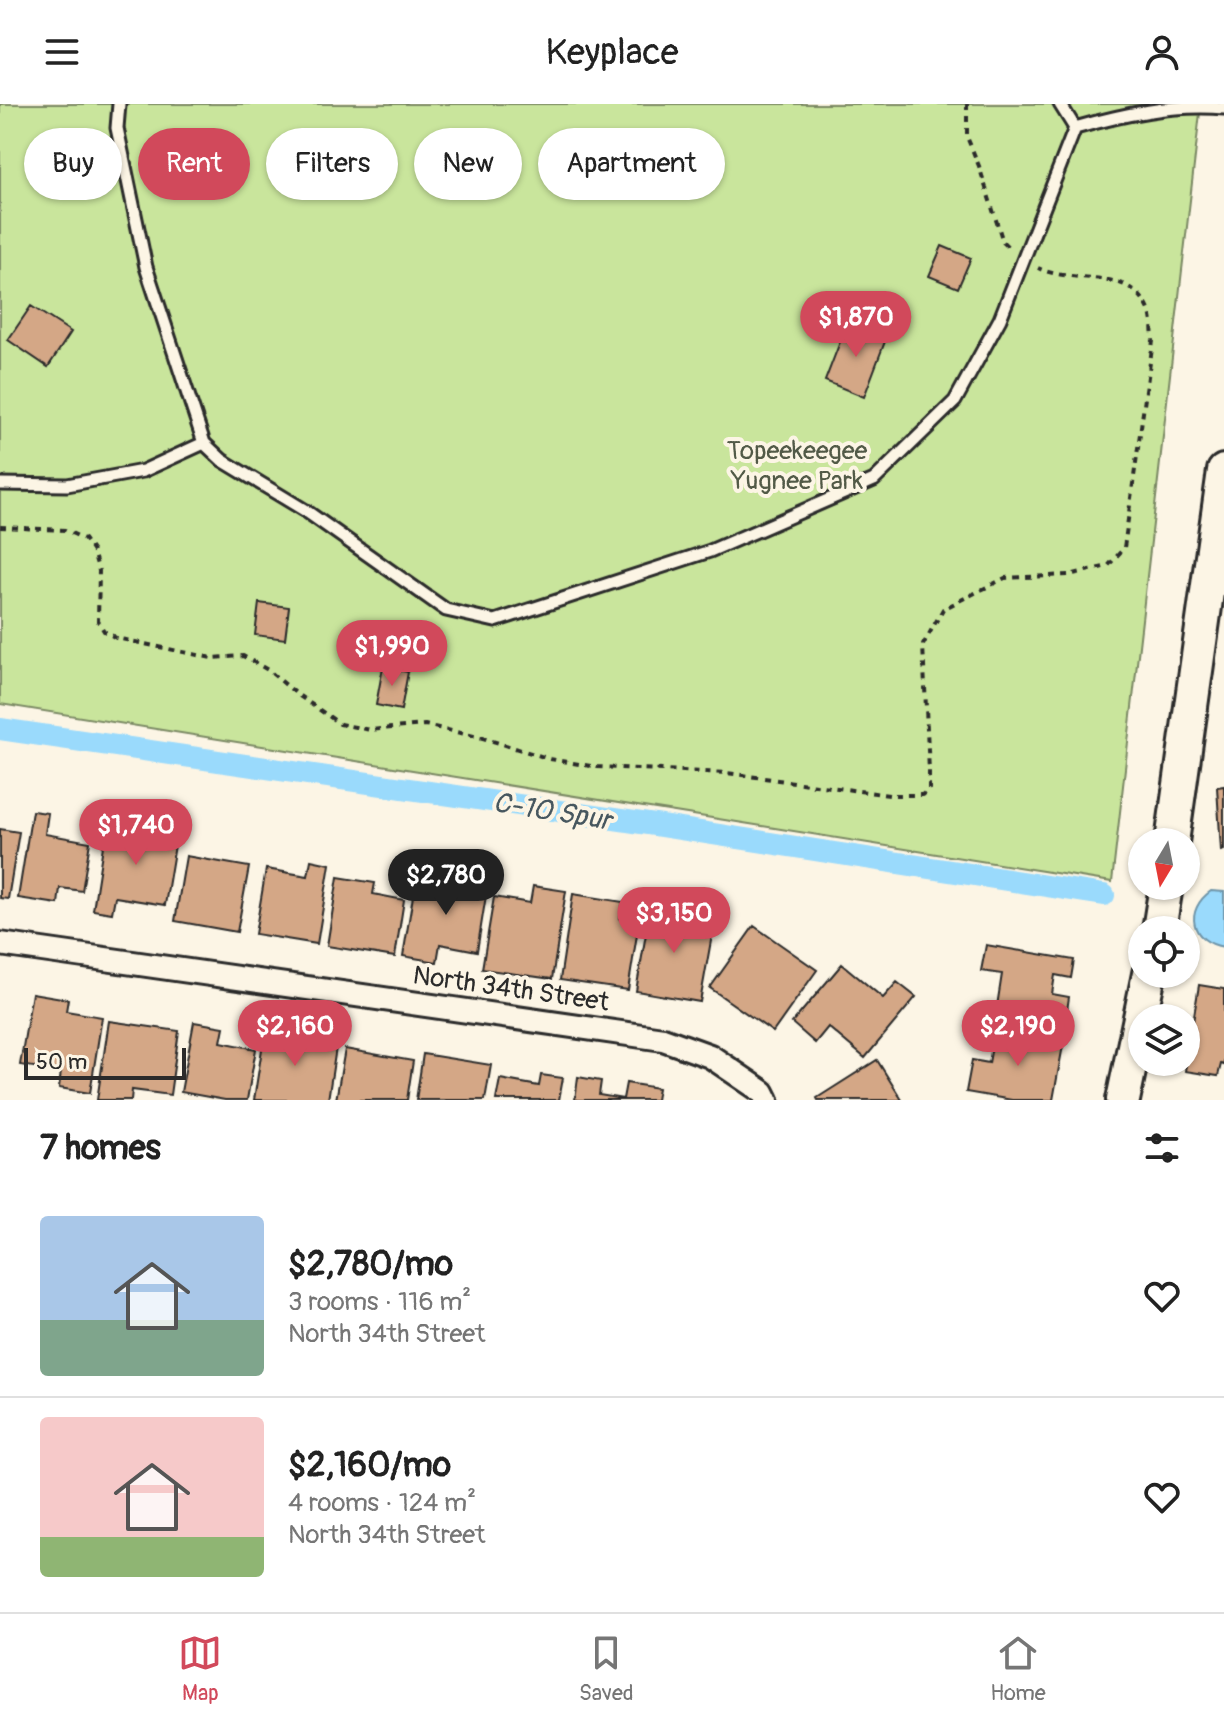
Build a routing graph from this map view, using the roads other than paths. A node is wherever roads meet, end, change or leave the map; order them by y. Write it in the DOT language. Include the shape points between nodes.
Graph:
graph roads {
  1 [pos="119,104"];
  2 [pos="1060,104"];
  3 [pos="1224,108"];
  4 [pos="1075,128"];
  5 [pos="204,443"];
  6 [pos="1224,471"];
  7 [pos="0,484"];
  8 [pos="1174,828"];
  9 [pos="1,948"];
  10 [pos="1146,988"];
  11 [pos="765,1096"];
  12 [pos="1123,1100"];
  1 -- 5 [label="lane" via="117,128 146,267"];
  2 -- 4 [label="lane"];
  3 -- 4 [label="lane" via="1176,106"];
  4 -- 5 [label="lane" via="1000,319 955,401 874,480 710,551 495,621 446,610"];
  5 -- 7 [label="lane" via="143,471 67,485"];
  6 -- 8 [label="street"];
  9 -- 11 [label="street, North 34th Street" via="663,1039 710,1056"];
  10 -- 12 [label="street"];
}
